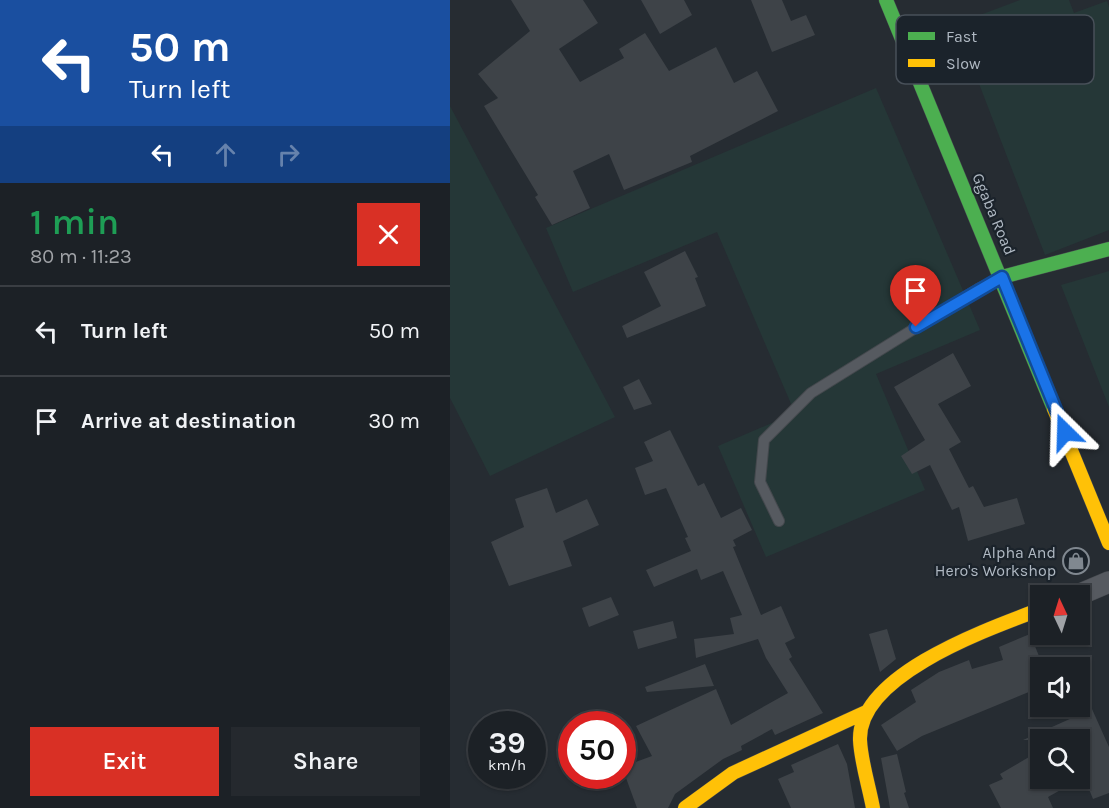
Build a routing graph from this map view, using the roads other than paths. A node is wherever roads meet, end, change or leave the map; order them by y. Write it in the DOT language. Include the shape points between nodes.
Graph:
graph roads {
  1 [pos="886,0"];
  2 [pos="896,24"];
  3 [pos="921,84"];
  4 [pos="1109,249"];
  5 [pos="1002,277"];
  6 [pos="779,521"];
  7 [pos="1109,543"];
  8 [pos="1109,582"];
  9 [pos="1090,590"];
  10 [pos="1030,614"];
  11 [pos="866,712"];
  12 [pos="685,808"];
  13 [pos="873,808"];
  1 -- 2 [label="street, Ggaba Road"];
  3 -- 5 [label="street, Ggaba Road"];
  4 -- 5 [label="street"];
  5 -- 6 [label="lane" via="810,393 764,440 760,482"];
  5 -- 7 [label="street, Ggaba Road"];
  8 -- 9 [label="street"];
  10 -- 11 [label="street" via="934,653 902,676"];
  11 -- 12 [label="street" via="732,773"];
  11 -- 13 [label="street" via="860,739"];
}
